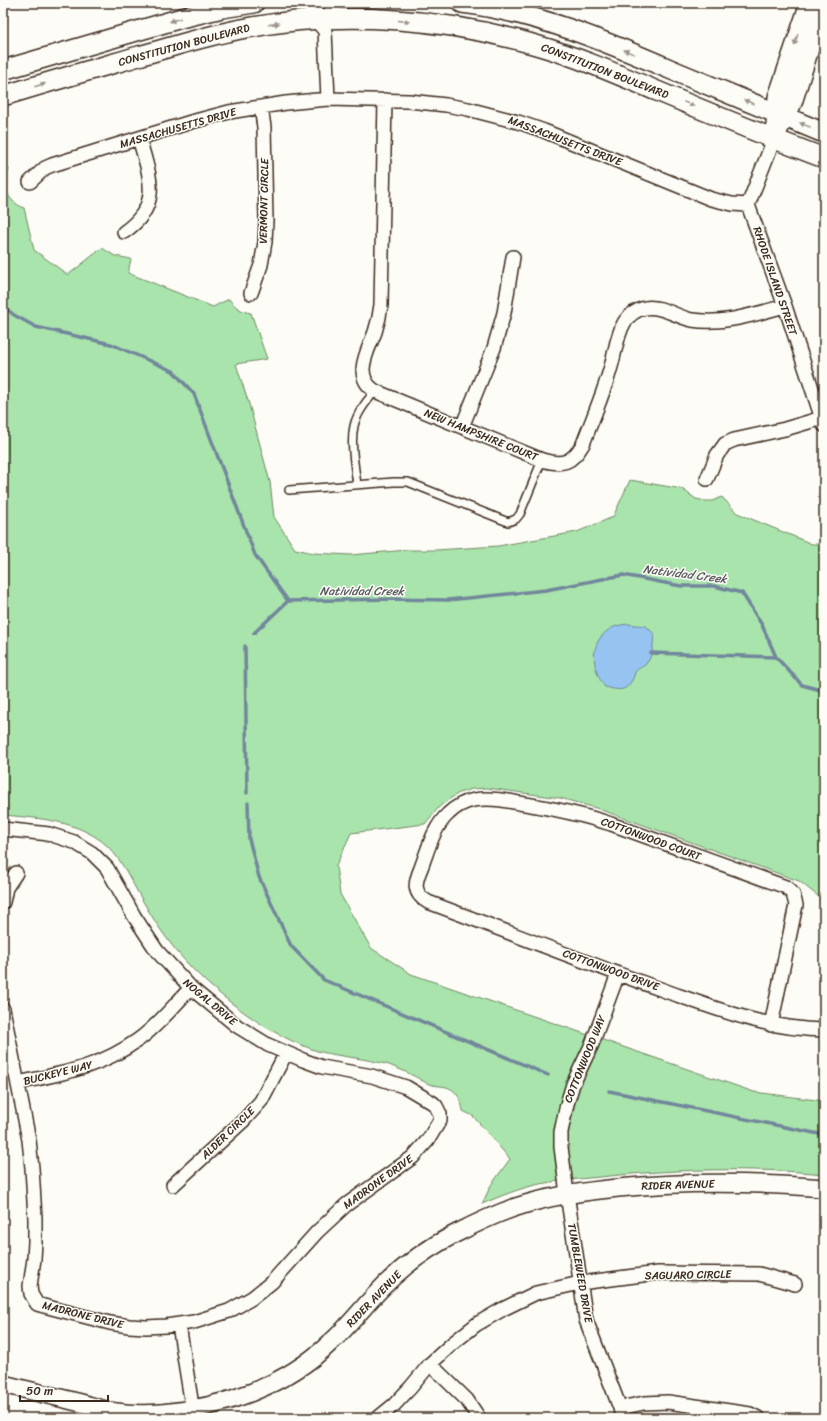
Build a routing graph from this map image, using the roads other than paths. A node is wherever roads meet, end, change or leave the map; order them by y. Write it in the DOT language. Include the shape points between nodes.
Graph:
graph roads {
  1 [pos="254,3"];
  2 [pos="462,3"];
  3 [pos="809,3"];
  4 [pos="824,4"];
  5 [pos="324,15"];
  6 [pos="3,70"];
  7 [pos="3,96"];
  8 [pos="328,99"];
  9 [pos="385,100"];
  10 [pos="261,107"];
  11 [pos="780,115"];
  12 [pos="824,132"];
  13 [pos="139,138"];
  14 [pos="774,139"];
  15 [pos="824,158"];
  16 [pos="30,182"];
  17 [pos="748,205"];
  18 [pos="124,232"];
  19 [pos="513,256"];
  20 [pos="251,293"];
  21 [pos="784,306"];
  22 [pos="375,391"];
  23 [pos="823,421"];
  24 [pos="462,426"];
  25 [pos="542,460"];
  26 [pos="707,479"];
  27 [pos="357,485"];
  28 [pos="289,490"];
  29 [pos="3,829"];
  30 [pos="16,873"];
  31 [pos="416,880"];
  32 [pos="3,902"];
  33 [pos="618,974"];
  34 [pos="190,988"];
  35 [pos="3,1009"];
  36 [pos="771,1025"];
  37 [pos="824,1030"];
  38 [pos="286,1053"];
  39 [pos="18,1083"];
  40 [pos="440,1114"];
  41 [pos="173,1185"];
  42 [pos="824,1188"];
  43 [pos="567,1194"];
  44 [pos="580,1283"];
  45 [pos="795,1284"];
  46 [pos="180,1325"];
  47 [pos="430,1364"];
  48 [pos="3,1384"];
  49 [pos="621,1413"];
  50 [pos="193,1414"];
  51 [pos="378,1418"];
  52 [pos="479,1418"];
  53 [pos="758,1418"];
  1 -- 6 [label="main road, one-way" via="185,17"];
  11 -- 2 [label="main road, one-way" via="582,34 504,10"];
  3 -- 11 [label="street, one-way" via="777,97"];
  4 -- 11 [label="street" via="793,103"];
  7 -- 5 [label="main road, CONSTITUTION BOULEVARD, one-way" via="214,35"];
  5 -- 8 [label="street"];
  5 -- 14 [label="main road, CONSTITUTION BOULEVARD, one-way" via="458,27 510,38 598,66"];
  8 -- 9 [label="street, MASSACHUSETTS DRIVE"];
  8 -- 10 [label="street, MASSACHUSETTS DRIVE"];
  9 -- 17 [label="street, MASSACHUSETTS DRIVE" via="446,105 493,114 544,131 715,200"];
  9 -- 22 [label="street" via="381,305 362,371 368,385"];
  10 -- 13 [label="street, MASSACHUSETTS DRIVE" via="221,114"];
  10 -- 20 [label="street, VERMONT CIRCLE" via="264,127 265,242 261,265"];
  12 -- 11 [label="main road, one-way"];
  11 -- 14 [label="street"];
  13 -- 16 [label="street, MASSACHUSETTS DRIVE" via="52,165"];
  13 -- 18 [label="street" via="149,178 150,196 142,216"];
  14 -- 15 [label="main road, CONSTITUTION BOULEVARD"];
  14 -- 17 [label="street"];
  17 -- 21 [label="street, RHODE ISLAND STREET"];
  19 -- 24 [label="street" via="504,312 494,348"];
  21 -- 23 [label="street, RHODE ISLAND STREET"];
  21 -- 25 [label="street, NEW HAMPSHIRE COURT" via="724,320 692,320 654,308 646,308 632,314 623,324 610,370 578,453 562,463"];
  22 -- 24 [label="street, NEW HAMPSHIRE COURT"];
  22 -- 27 [label="lane" via="364,405 354,425"];
  23 -- 26 [label="street" via="725,444 717,455"];
  24 -- 25 [label="street, NEW HAMPSHIRE COURT"];
  25 -- 27 [label="lane" via="520,514 508,522 408,482"];
  27 -- 28 [label="lane"];
  29 -- 34 [label="street, NOGAL DRIVE" via="49,834 74,842 92,853 107,868 157,951"];
  30 -- 32 [label="street" via="6,888"];
  31 -- 33 [label="street, COTTONWOOD DRIVE" via="417,891 428,902"];
  31 -- 36 [label="street, COTTONWOOD COURT" via="434,836 447,815 463,803 490,799 556,808 590,817 786,887 793,894 796,905"];
  33 -- 36 [label="street, COTTONWOOD DRIVE"];
  33 -- 43 [label="street, COTTONWOOD WAY" via="567,1104 561,1132 561,1147"];
  34 -- 38 [label="street, NOGAL DRIVE" via="237,1026"];
  34 -- 39 [label="street, BUCKEYE WAY" via="139,1040 108,1059 83,1068"];
  35 -- 39 [label="street, MADRONE DRIVE"];
  36 -- 37 [label="street, COTTONWOOD DRIVE"];
  38 -- 40 [label="street, NOGAL DRIVE" via="322,1066 394,1082 434,1103"];
  38 -- 41 [label="street, ALDER CIRCLE" via="261,1101 244,1120"];
  39 -- 46 [label="street, MADRONE DRIVE" via="29,1140 34,1193 34,1259 30,1286 34,1300 44,1306 129,1326"];
  40 -- 46 [label="street, MADRONE DRIVE" via="440,1120 428,1140 413,1157 346,1205 316,1232 264,1290 229,1311"];
  42 -- 43 [label="street, RIDER AVENUE" via="757,1183 708,1183 652,1185"];
  43 -- 44 [label="street, TUMBLEWEED DRIVE"];
  43 -- 50 [label="street, RIDER AVENUE" via="509,1210 453,1235 420,1256 389,1281 341,1333 311,1359 275,1382"];
  44 -- 45 [label="street, SAGUARO CIRCLE" via="658,1273 759,1274"];
  44 -- 47 [label="street, SAGUARO CIRCLE" via="536,1293 503,1308 477,1324"];
  44 -- 49 [label="street, TUMBLEWEED DRIVE" via="586,1320"];
  46 -- 50 [label="street"];
  47 -- 51 [label="street, SAGUARO CIRCLE" via="412,1388"];
  47 -- 52 [label="street" via="467,1400"];
  48 -- 50 [label="street, RIDER AVENUE" via="117,1412"];
  49 -- 53 [label="street" via="644,1403 668,1402 750,1414"];
}
